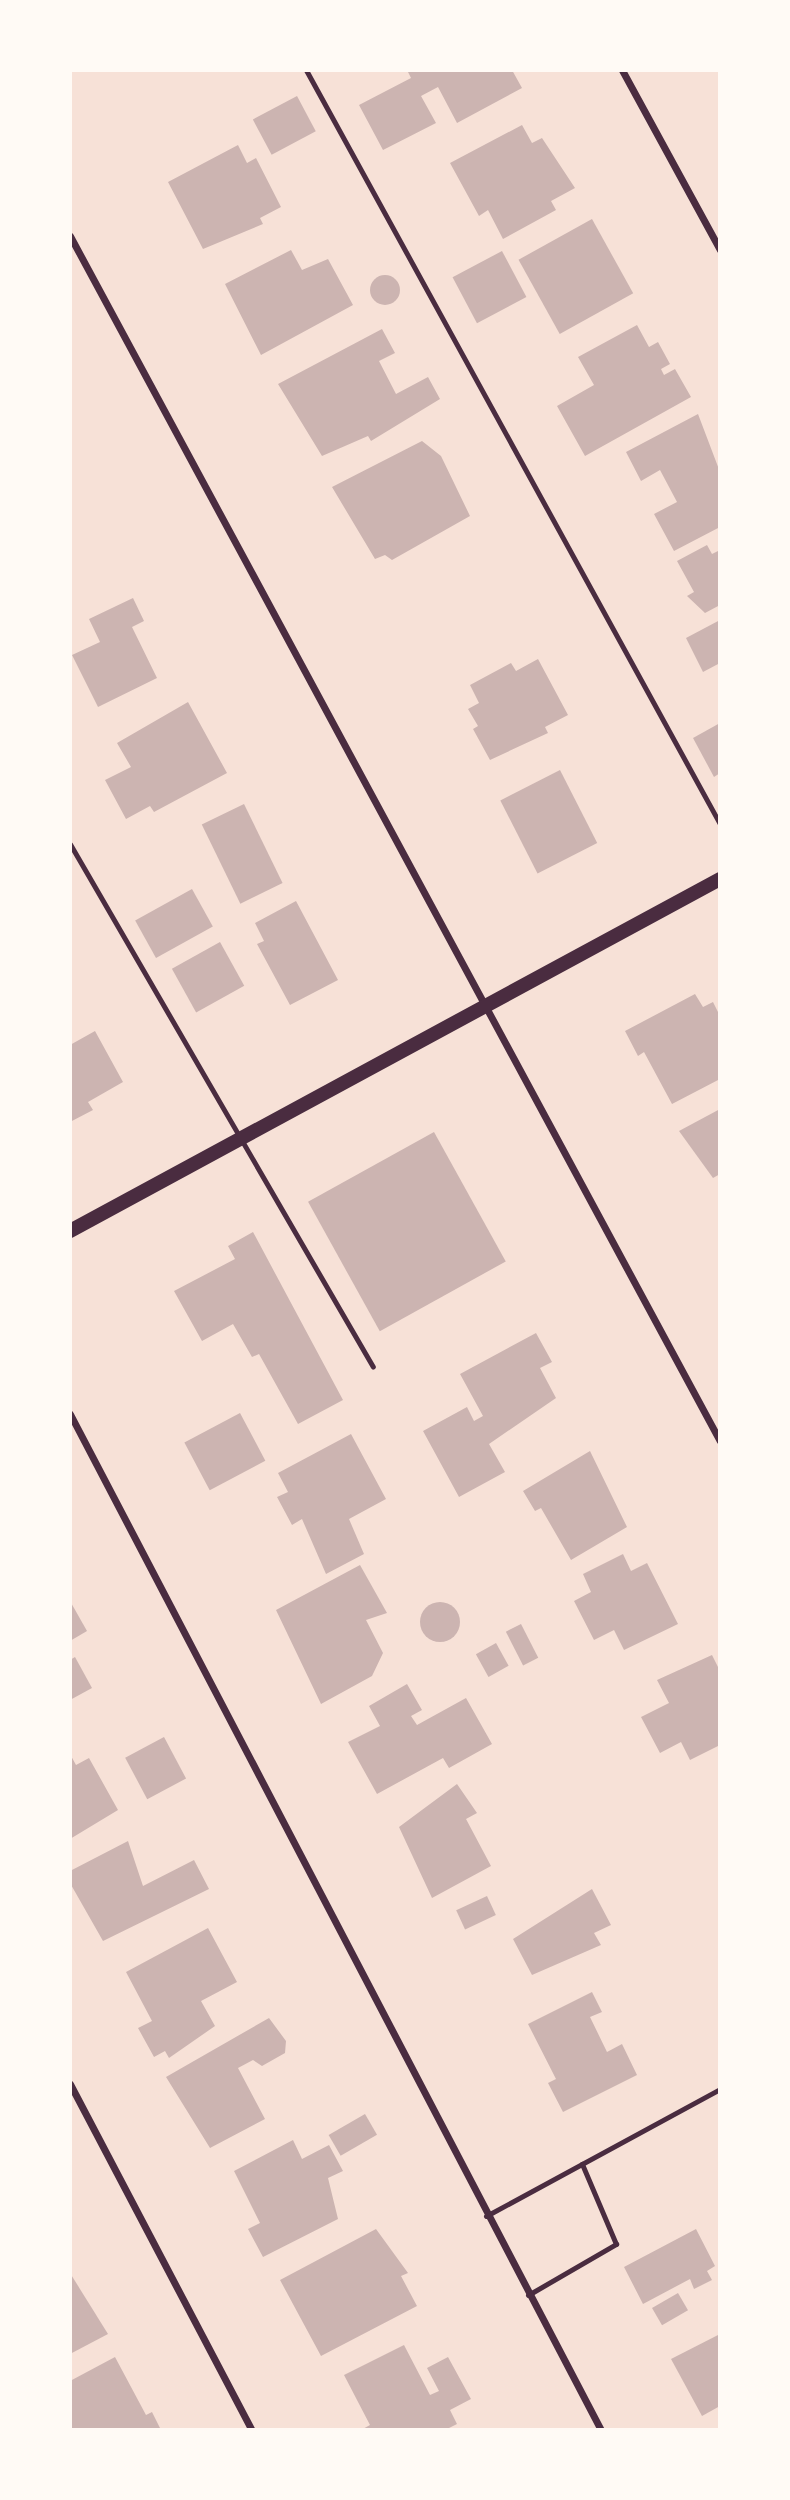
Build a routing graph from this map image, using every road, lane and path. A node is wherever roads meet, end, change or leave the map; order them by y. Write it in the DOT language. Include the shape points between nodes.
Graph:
graph roads {
  1 [pos="306,70"];
  2 [pos="622,70"];
  3 [pos="70,236"];
  4 [pos="720,250"];
  5 [pos="720,824"];
  6 [pos="70,844"];
  7 [pos="720,879"];
  8 [pos="488,1002"];
  9 [pos="239,1139"];
  10 [pos="70,1231"];
  11 [pos="373,1367"];
  12 [pos="70,1414"];
  13 [pos="720,1441"];
  14 [pos="70,2084"];
  15 [pos="720,2088"];
  16 [pos="582,2164"];
  17 [pos="486,2216"];
  18 [pos="528,2295"];
  19 [pos="252,2430"];
  20 [pos="601,2430"];
  1 -- 5 [label="lane"];
  2 -- 4 [label="street"];
  3 -- 8 [label="street"];
  6 -- 9 [label="lane"];
  7 -- 8 [label="main road"];
  8 -- 9 [label="main road"];
  8 -- 13 [label="street"];
  9 -- 10 [label="main road"];
  9 -- 11 [label="lane"];
  12 -- 17 [label="street"];
  14 -- 19 [label="street"];
  15 -- 16 [label="lane"];
  16 -- 17 [label="lane"];
  16 -- 18 [label="lane" via="615,2244"];
  17 -- 18 [label="street"];
  18 -- 20 [label="street"];
}
